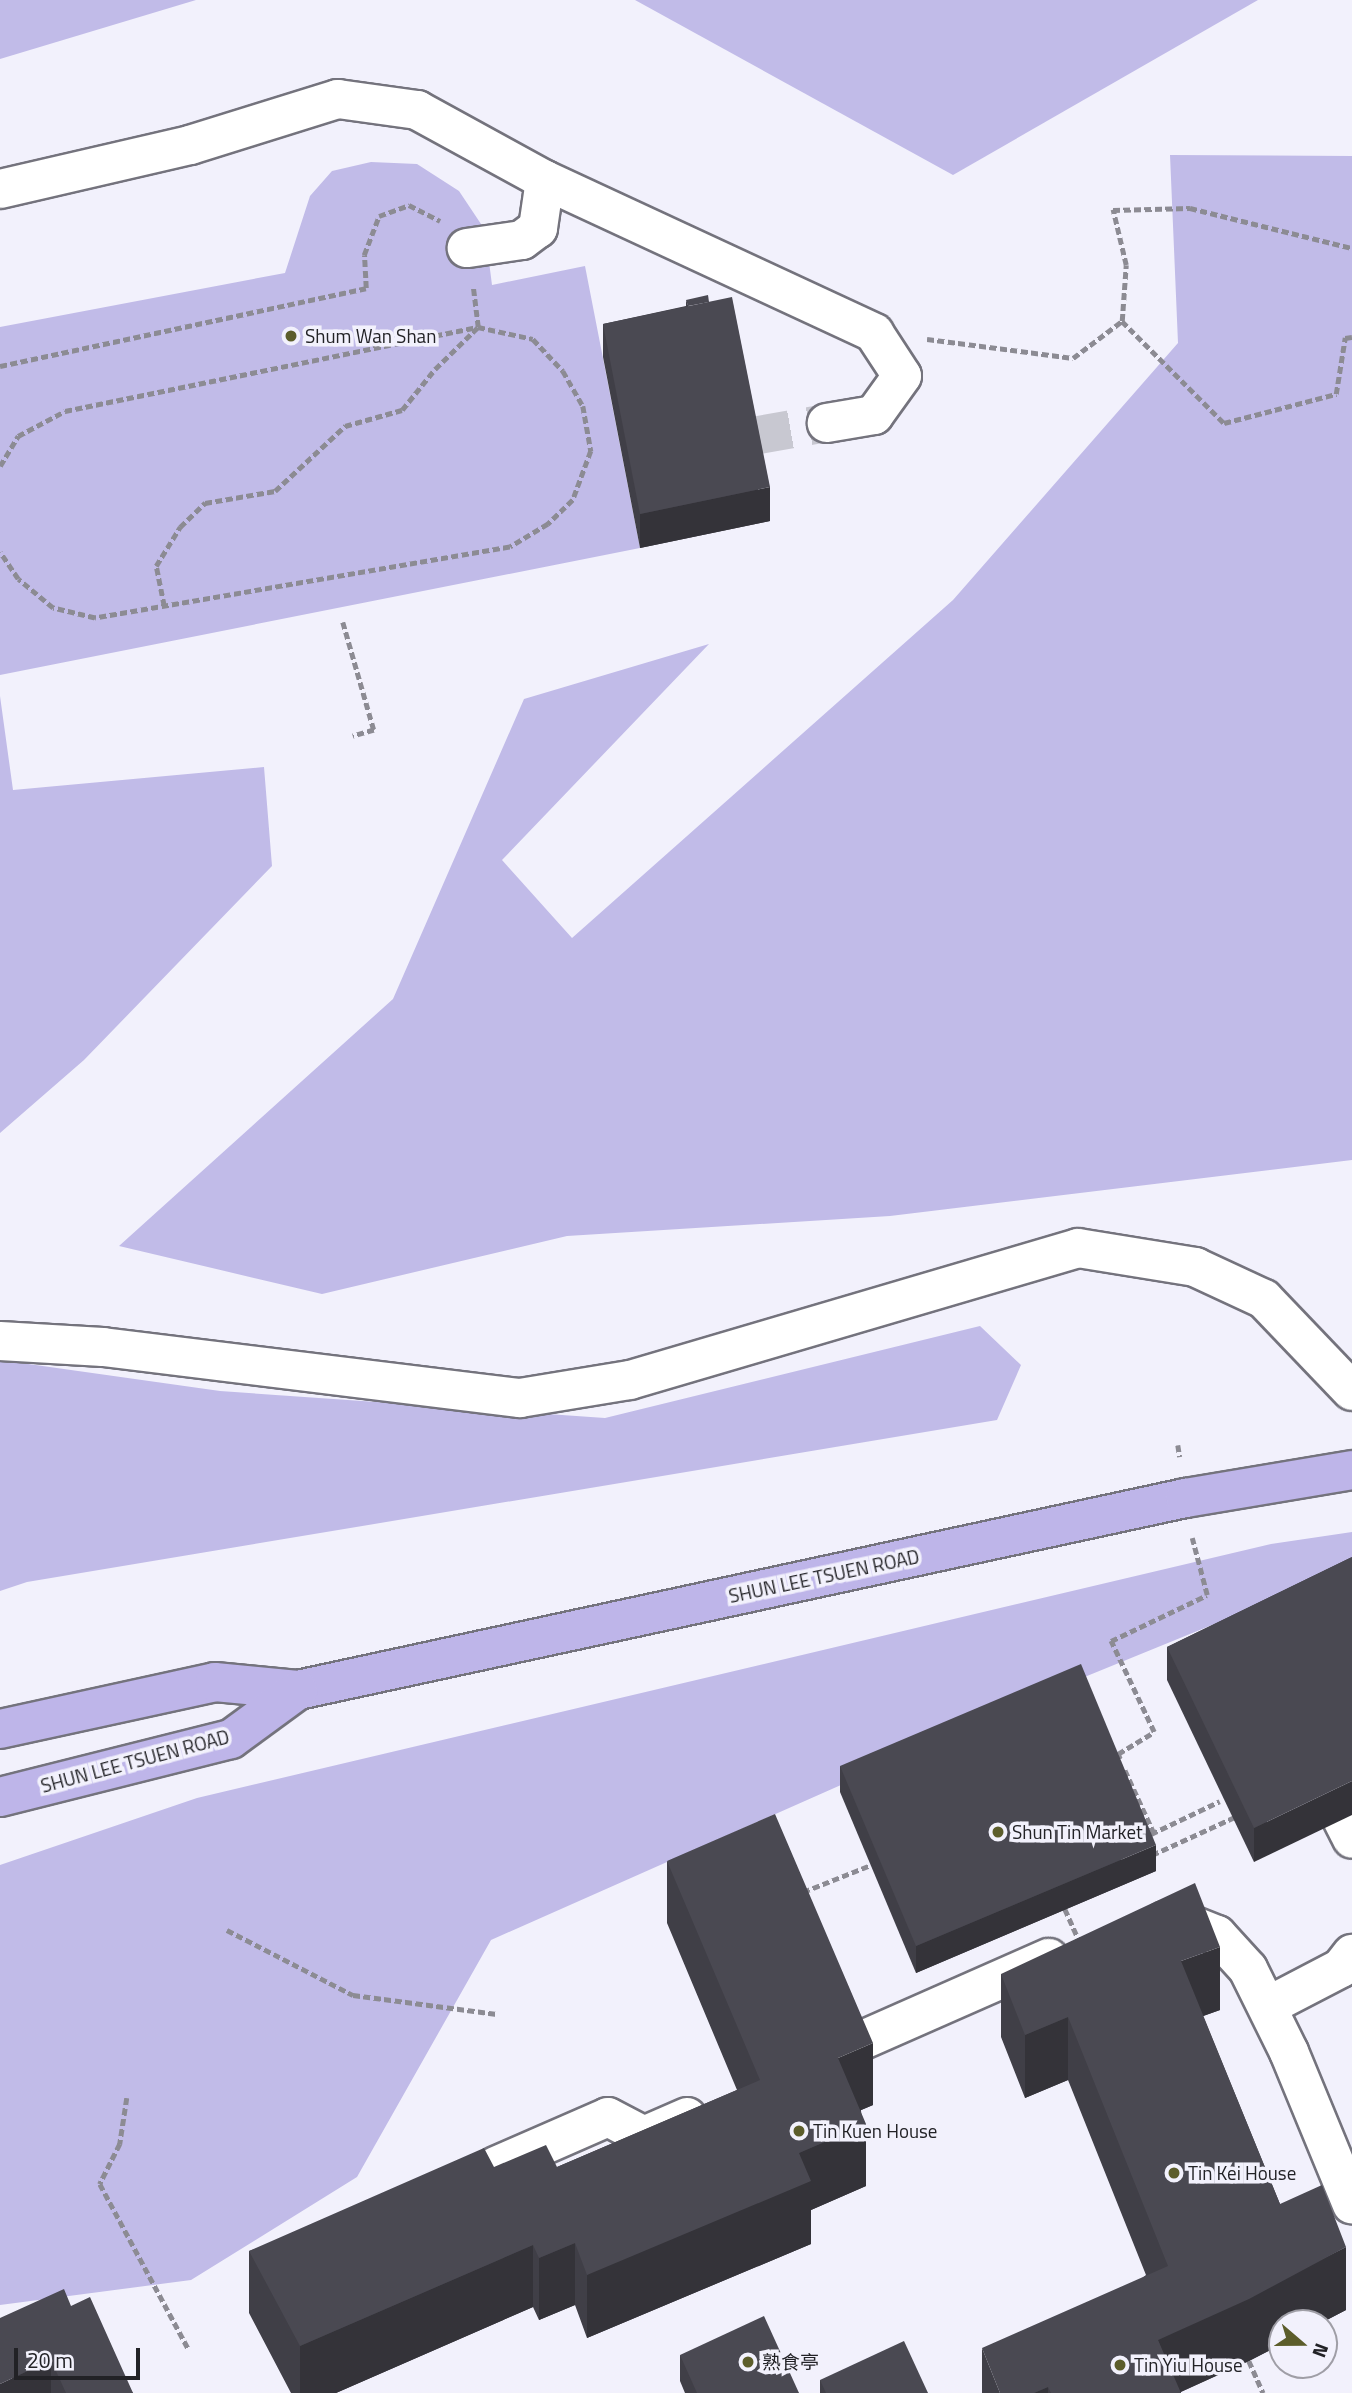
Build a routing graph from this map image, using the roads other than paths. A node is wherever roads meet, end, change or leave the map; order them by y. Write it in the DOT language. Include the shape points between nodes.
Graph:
graph roads {
  1 [pos="545,180"];
  2 [pos="0,189"];
  3 [pos="467,248"];
  4 [pos="827,423"];
  5 [pos="0,1341"];
  6 [pos="1352,1391"];
  7 [pos="1352,1470"];
  8 [pos="299,1690"];
  9 [pos="0,1729"];
  10 [pos="0,1797"];
  11 [pos="1132,1925"];
  12 [pos="1082,1943"];
  13 [pos="1352,1954"];
  14 [pos="1268,2006"];
  15 [pos="785,2074"];
  16 [pos="722,2102"];
  17 [pos="479,2174"];
  18 [pos="1348,2178"];
  1 -- 2 [label="lane" via="417,110 338,99 190,145"];
  1 -- 3 [label="lane" via="538,228 522,240"];
  1 -- 4 [label="lane" via="874,333 902,376 874,415"];
  5 -- 6 [label="lane" via="103,1347 520,1398 630,1380 1078,1248 1195,1267 1264,1299"];
  7 -- 8 [label="main road, SHUN LEE TSUEN ROAD" via="1185,1498"];
  8 -- 9 [label="main road, SHUN LEE TSUEN ROAD" via="215,1682"];
  8 -- 10 [label="main road, SHUN LEE TSUEN ROAD" via="231,1739"];
  11 -- 14 [label="lane" via="1182,1922 1217,1935 1248,1969"];
  12 -- 15 [label="lane"];
  13 -- 14 [label="lane" via="1341,1968"];
  14 -- 18 [label="lane"];
  16 -- 17 [label="lane" via="644,2136 608,2117"];
}
